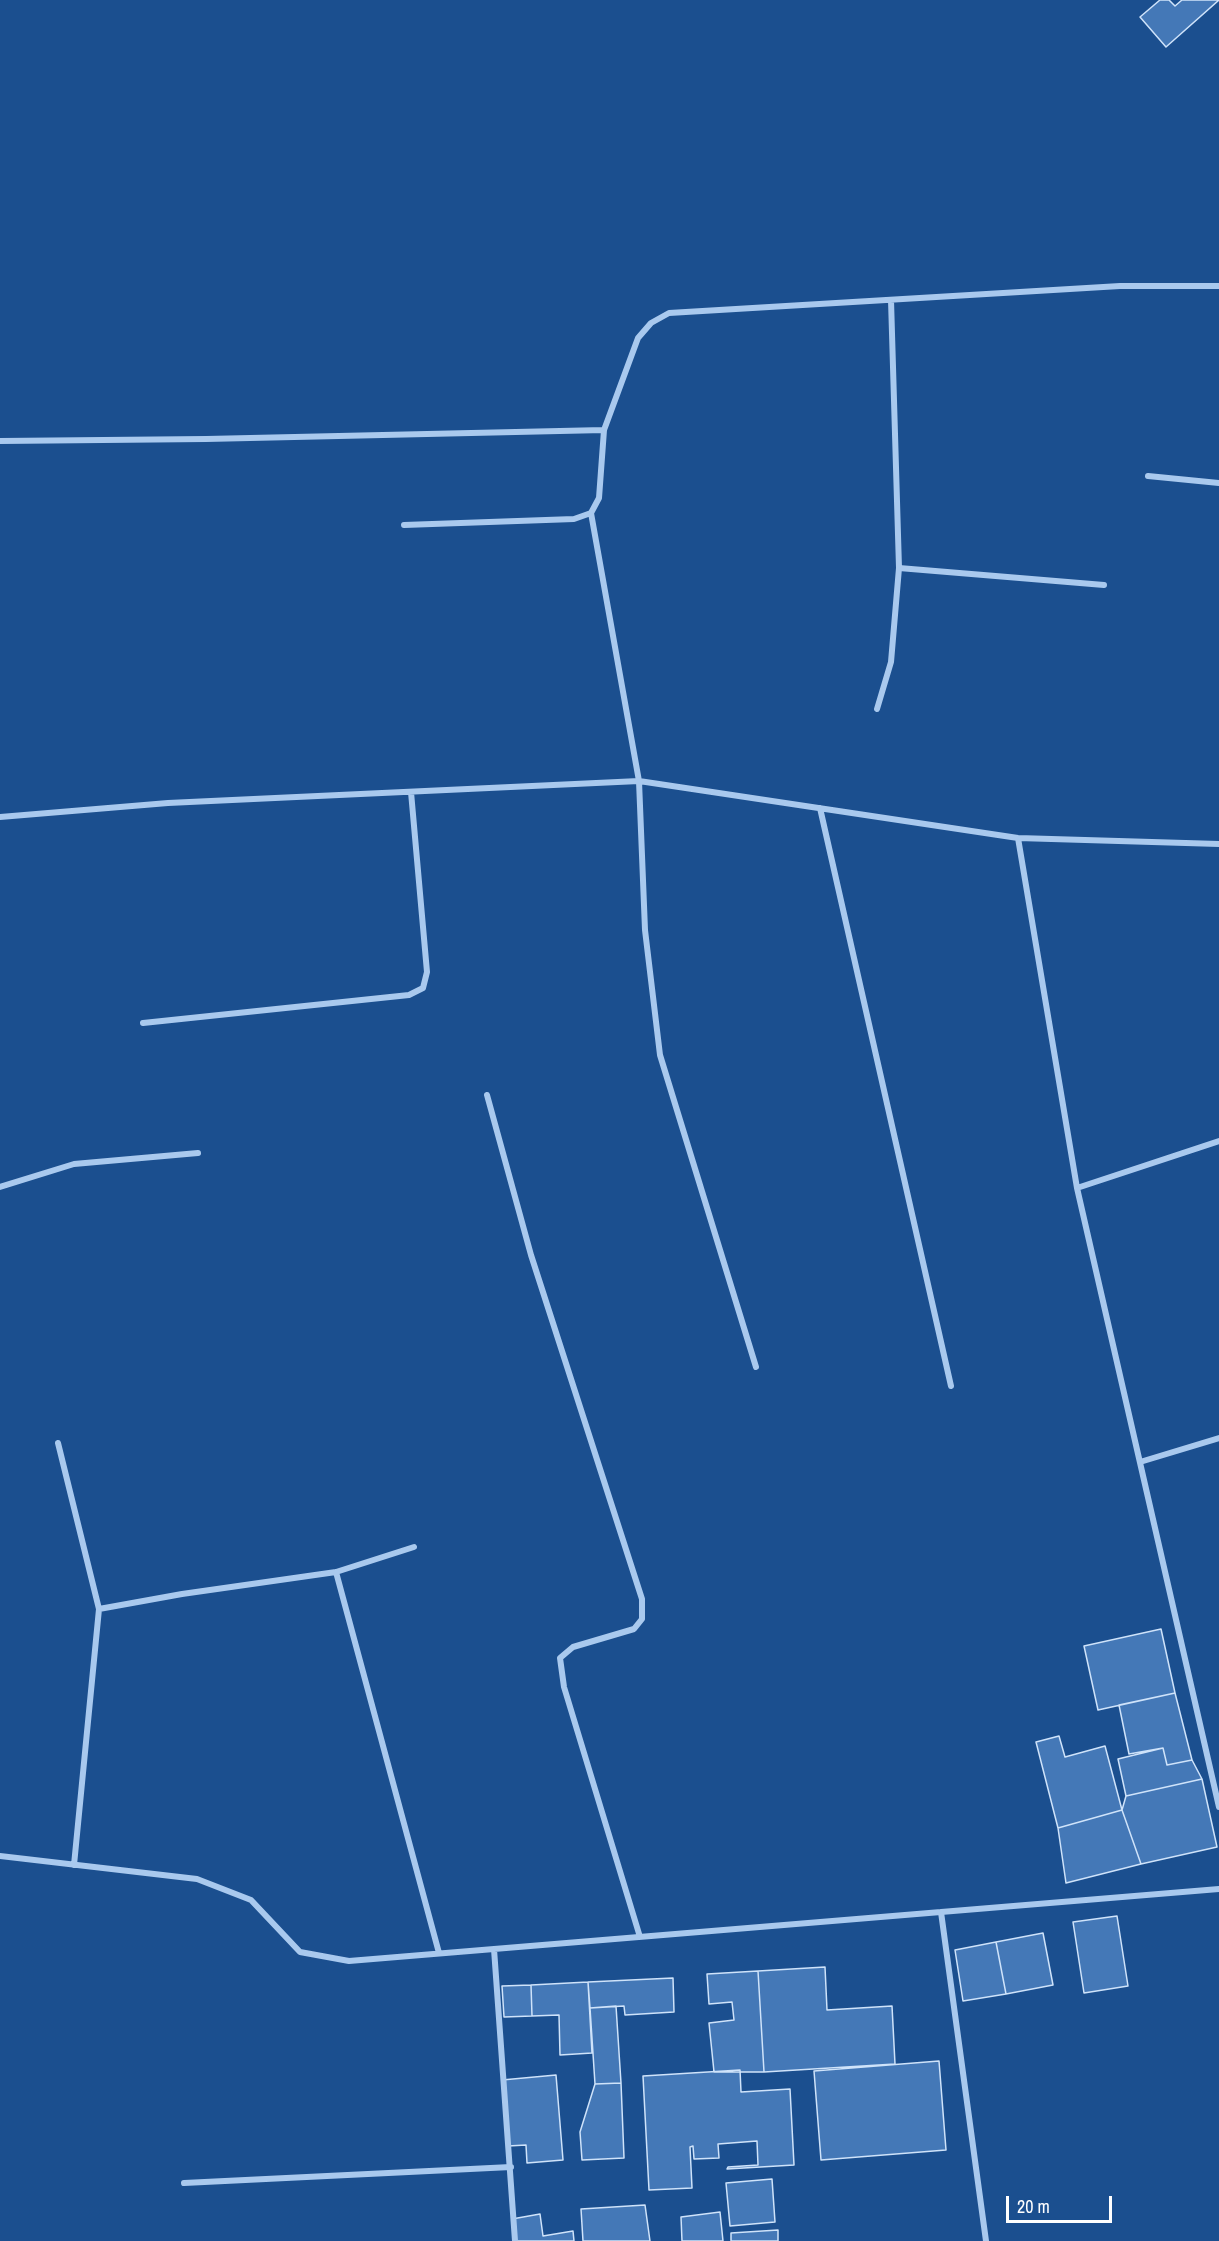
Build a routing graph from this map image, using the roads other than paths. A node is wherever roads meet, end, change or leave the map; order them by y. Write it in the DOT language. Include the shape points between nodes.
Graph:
graph roads {
  1 [pos="1219,286"];
  2 [pos="891,300"];
  3 [pos="604,430"];
  4 [pos="0,441"];
  5 [pos="1148,476"];
  6 [pos="1219,483"];
  7 [pos="591,513"];
  8 [pos="404,525"];
  9 [pos="899,568"];
  10 [pos="1104,585"];
  11 [pos="877,710"];
  12 [pos="639,781"];
  13 [pos="411,792"];
  14 [pos="820,808"];
  15 [pos="0,817"];
  16 [pos="1018,838"];
  17 [pos="1219,844"];
  18 [pos="143,1023"];
  19 [pos="487,1095"];
  20 [pos="1219,1141"];
  21 [pos="198,1153"];
  22 [pos="0,1187"];
  23 [pos="1077,1188"];
  24 [pos="756,1367"];
  25 [pos="951,1386"];
  26 [pos="1219,1438"];
  27 [pos="58,1443"];
  28 [pos="1140,1462"];
  29 [pos="414,1547"];
  30 [pos="336,1572"];
  31 [pos="99,1609"];
  32 [pos="1219,1807"];
  33 [pos="0,1856"];
  34 [pos="74,1865"];
  35 [pos="1219,1889"];
  36 [pos="941,1912"];
  37 [pos="640,1937"];
  38 [pos="494,1949"];
  39 [pos="440,1953"];
  40 [pos="511,2167"];
  41 [pos="184,2183"];
  42 [pos="515,2241"];
  43 [pos="986,2241"];
  1 -- 2 [label="street" via="1120,286"];
  2 -- 3 [label="street" via="669,313 651,323 638,338"];
  2 -- 9 [label="street"];
  3 -- 4 [label="street"];
  3 -- 7 [label="street" via="599,498"];
  5 -- 6 [label="street"];
  7 -- 8 [label="street" via="574,519"];
  7 -- 12 [label="street"];
  9 -- 10 [label="street"];
  9 -- 11 [label="street" via="891,662"];
  12 -- 13 [label="street"];
  12 -- 14 [label="street"];
  12 -- 24 [label="street" via="645,930 660,1054"];
  13 -- 15 [label="street" via="168,803"];
  13 -- 18 [label="street" via="427,972 423,988 410,995"];
  14 -- 16 [label="street"];
  14 -- 25 [label="street"];
  16 -- 17 [label="street"];
  16 -- 23 [label="street"];
  19 -- 37 [label="street" via="531,1255 642,1599 642,1618 634,1629 573,1647 560,1658 564,1687"];
  20 -- 23 [label="street"];
  21 -- 22 [label="street" via="74,1164"];
  23 -- 28 [label="street"];
  26 -- 28 [label="street"];
  27 -- 31 [label="street"];
  28 -- 32 [label="street"];
  29 -- 30 [label="street"];
  30 -- 31 [label="street"];
  30 -- 39 [label="street"];
  31 -- 34 [label="street"];
  33 -- 34 [label="street"];
  34 -- 39 [label="street" via="208,1883 251,1900 300,1952 349,1961"];
  35 -- 36 [label="street"];
  36 -- 37 [label="street"];
  36 -- 43 [label="street"];
  37 -- 38 [label="street"];
  38 -- 39 [label="street"];
  38 -- 40 [label="street"];
  40 -- 41 [label="street"];
  40 -- 42 [label="street"];
}
